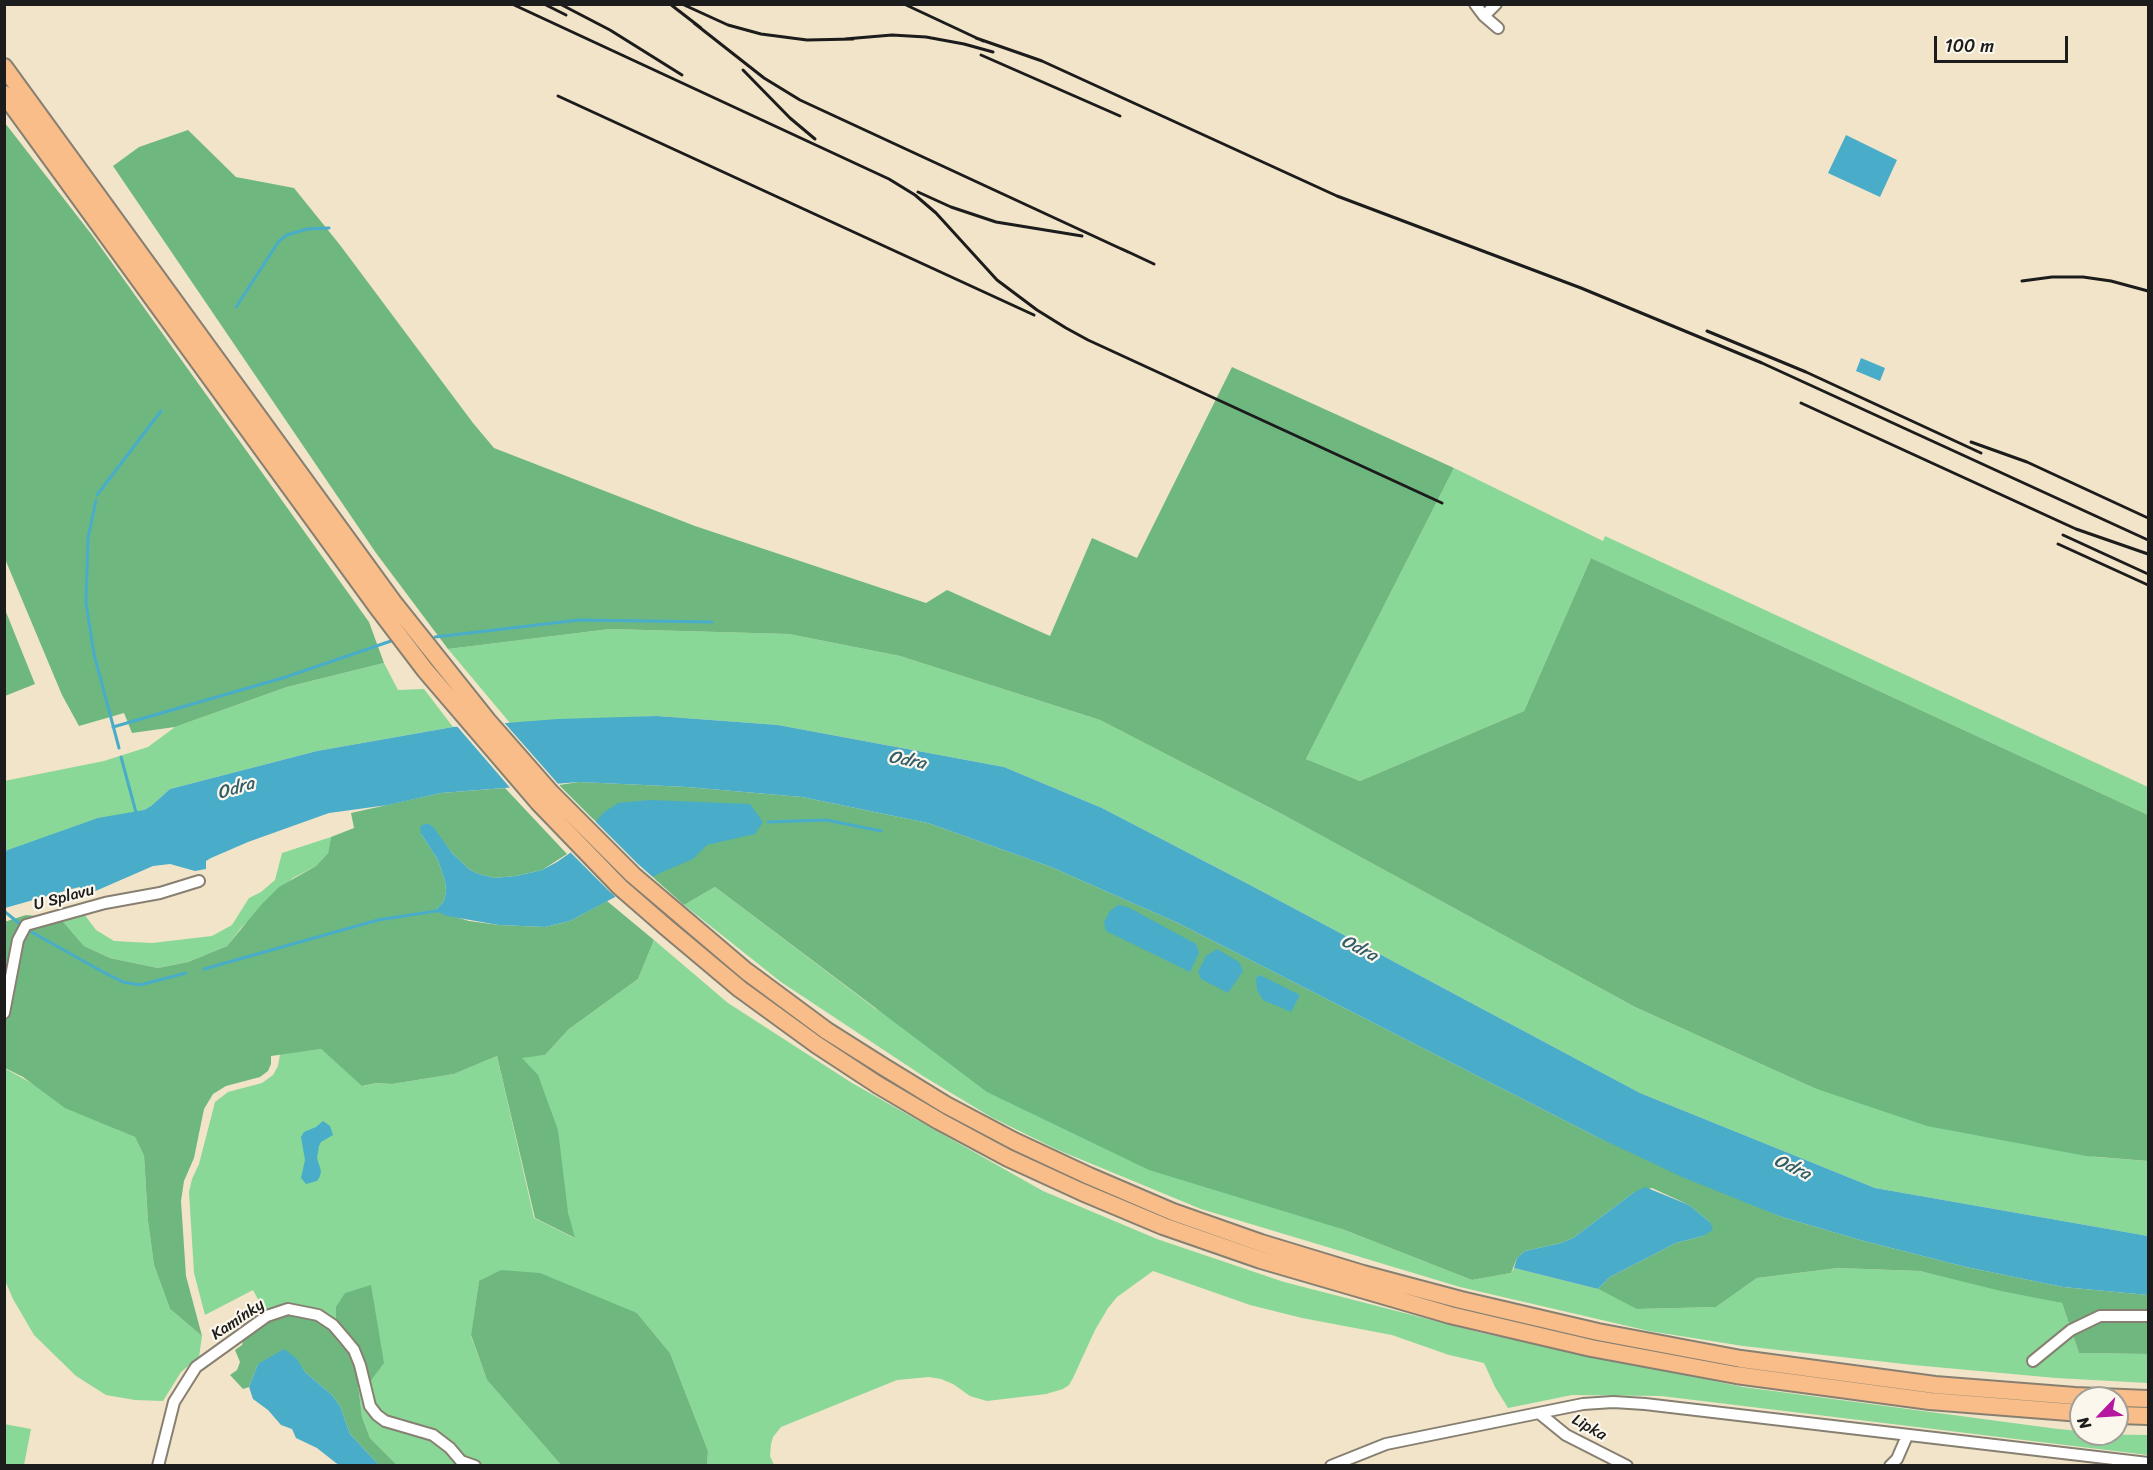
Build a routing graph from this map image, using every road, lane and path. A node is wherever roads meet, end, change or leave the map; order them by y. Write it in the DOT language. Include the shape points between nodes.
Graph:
graph roads {
  1 [pos="1475,4"];
  2 [pos="1497,4"];
  3 [pos="1484,16"];
  4 [pos="1498,28"];
  5 [pos="4,67"];
  6 [pos="4,94"];
  7 [pos="199,880"];
  8 [pos="671,921"];
  9 [pos="4,1012"];
  10 [pos="2148,1316"];
  11 [pos="2032,1361"];
  12 [pos="2148,1399"];
  13 [pos="2069,1412"];
  14 [pos="1539,1413"];
  15 [pos="2129,1415"];
  16 [pos="2148,1416"];
  17 [pos="1907,1436"];
  18 [pos="2148,1463"];
  19 [pos="158,1466"];
  20 [pos="475,1466"];
  21 [pos="1331,1466"];
  22 [pos="1627,1466"];
  23 [pos="1890,1466"];
  1 -- 3 [label="street"];
  2 -- 3 [label="street"];
  3 -- 4 [label="street"];
  5 -- 8 [label="highway" via="393,602 551,793"];
  6 -- 8 [label="highway" via="425,670 588,854"];
  7 -- 9 [label="street, U Splavu" via="26,925 18,940"];
  8 -- 12 [label="highway" via="827,1031 946,1106 1089,1176 1173,1212 1261,1243 1461,1300 1598,1332 1741,1359 1935,1385"];
  8 -- 13 [label="highway" via="740,989 878,1085 1008,1158 1163,1226 1450,1315 1591,1348 1837,1390"];
  10 -- 11 [label="street" via="2100,1316 2072,1330"];
  14 -- 17 [label="street" via="1583,1404 1624,1402"];
  14 -- 21 [label="street" via="1386,1444"];
  14 -- 22 [label="street, Lipka" via="1566,1434"];
  15 -- 16 [label="highway"];
  17 -- 18 [label="street"];
  17 -- 23 [label="street"];
  19 -- 20 [label="street, Kamínky" via="174,1402 196,1367 267,1316 288,1309 333,1324 354,1350 370,1406 377,1415 433,1435 461,1461"];
}
